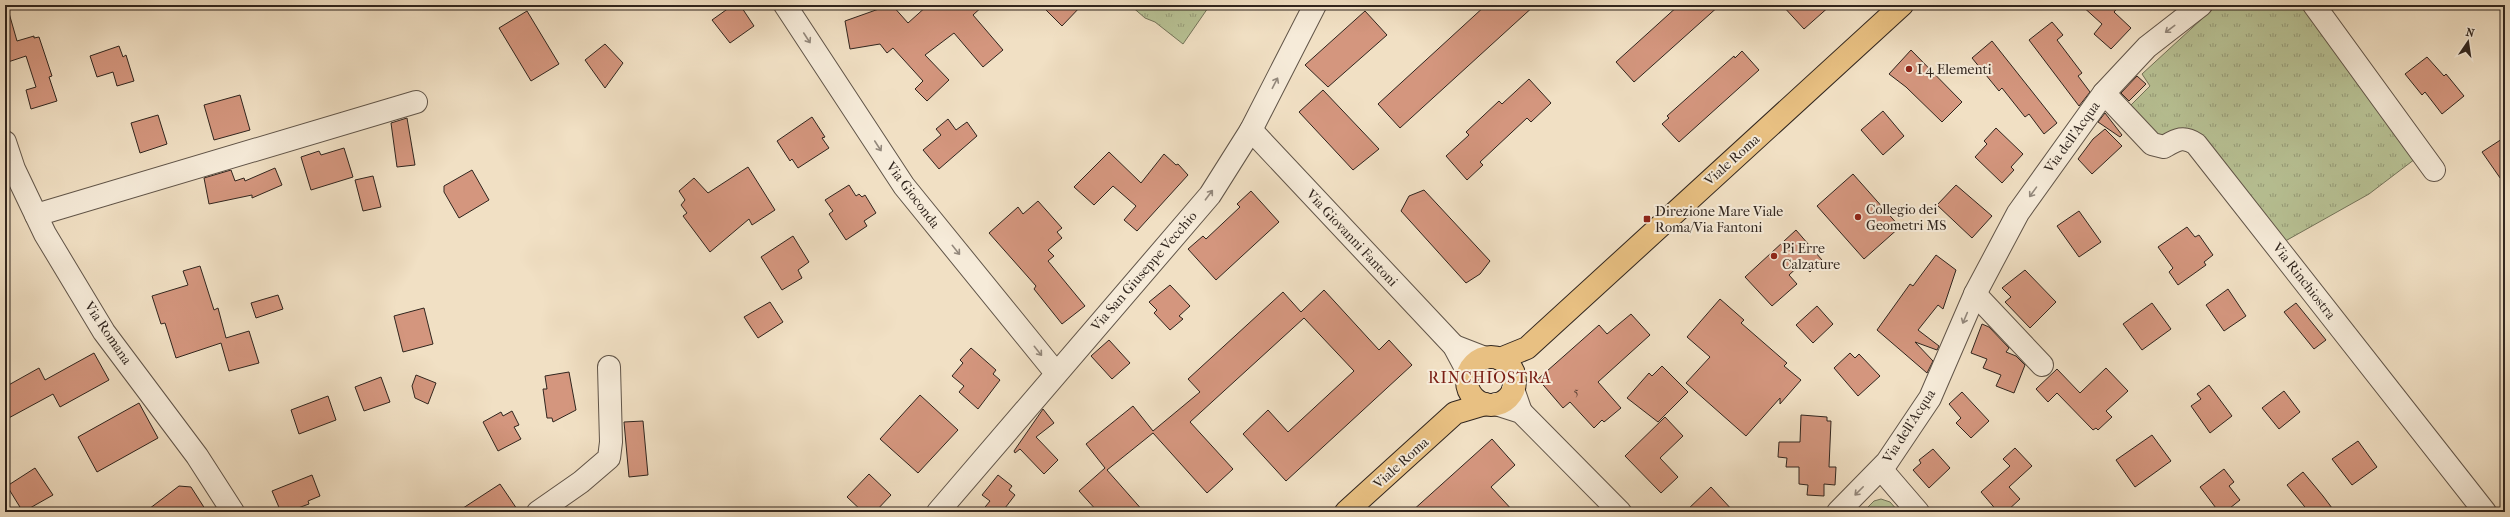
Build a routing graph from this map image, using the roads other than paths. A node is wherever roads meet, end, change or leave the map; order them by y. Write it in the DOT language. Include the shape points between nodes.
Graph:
graph roads {
  1 [pos="785,5"];
  2 [pos="1315,5"];
  3 [pos="1902,5"];
  4 [pos="2201,5"];
  5 [pos="2314,5"];
  6 [pos="2104,93"];
  7 [pos="416,102"];
  8 [pos="1251,130"];
  9 [pos="5,142"];
  10 [pos="2434,170"];
  11 [pos="36,215"];
  12 [pos="1975,294"];
  13 [pos="1454,346"];
  14 [pos="2042,365"];
  15 [pos="609,367"];
  16 [pos="1503,370"];
  17 [pos="1056,373"];
  18 [pos="1468,377"];
  19 [pos="1491,404"];
  20 [pos="1521,412"];
  21 [pos="1455,413"];
  22 [pos="1880,469"];
  23 [pos="233,512"];
  24 [pos="538,512"];
  25 [pos="938,512"];
  26 [pos="1346,512"];
  27 [pos="1620,512"];
  28 [pos="1838,512"];
  29 [pos="1918,512"];
  30 [pos="2485,512"];
  1 -- 17 [label="street, Via Gioconda, one-way" via="904,186"];
  8 -- 2 [label="street, Via San Giuseppe Vecchio, one-way"];
  3 -- 16 [label="main road, Viale Roma"];
  4 -- 6 [label="street, Via dell'Acqua, one-way" via="2147,47"];
  5 -- 10 [label="street"];
  6 -- 12 [label="street, Via dell'Acqua, one-way" via="2018,213"];
  6 -- 30 [label="street, Via Rinchiostra" via="2152,144 2164,147 2179,138 2187,138 2196,144"];
  7 -- 11 [label="street"];
  8 -- 13 [label="street, Via Giovanni Fantoni"];
  17 -- 8 [label="street, Via San Giuseppe Vecchio, one-way" via="1210,195"];
  9 -- 11 [label="street, Via Romana" via="14,169"];
  11 -- 23 [label="street, Via Romana" via="104,332 197,456"];
  12 -- 14 [label="street"];
  12 -- 22 [label="street, Via dell'Acqua, one-way" via="1930,398"];
  13 -- 16 [label="street, Via Giovanni Fantoni"];
  13 -- 18 [label="street, Via Giovanni Fantoni"];
  15 -- 24 [label="street" via="609,458 581,482"];
  16 -- 18 [label="main road, Viale Roma" via="1472,367"];
  16 -- 19 [label="main road, Viale Roma" via="1507,399"];
  16 -- 20 [label="street"];
  17 -- 25 [label="street, Via San Giuseppe Vecchio"];
  18 -- 19 [label="main road" via="1473,395"];
  18 -- 21 [label="main road, Viale Roma"];
  19 -- 20 [label="street"];
  19 -- 21 [label="main road, Viale Roma"];
  20 -- 27 [label="street"];
  21 -- 26 [label="main road, Viale Roma"];
  22 -- 28 [label="street, Via dell'Acqua, one-way"];
  22 -- 29 [label="street"];
}
